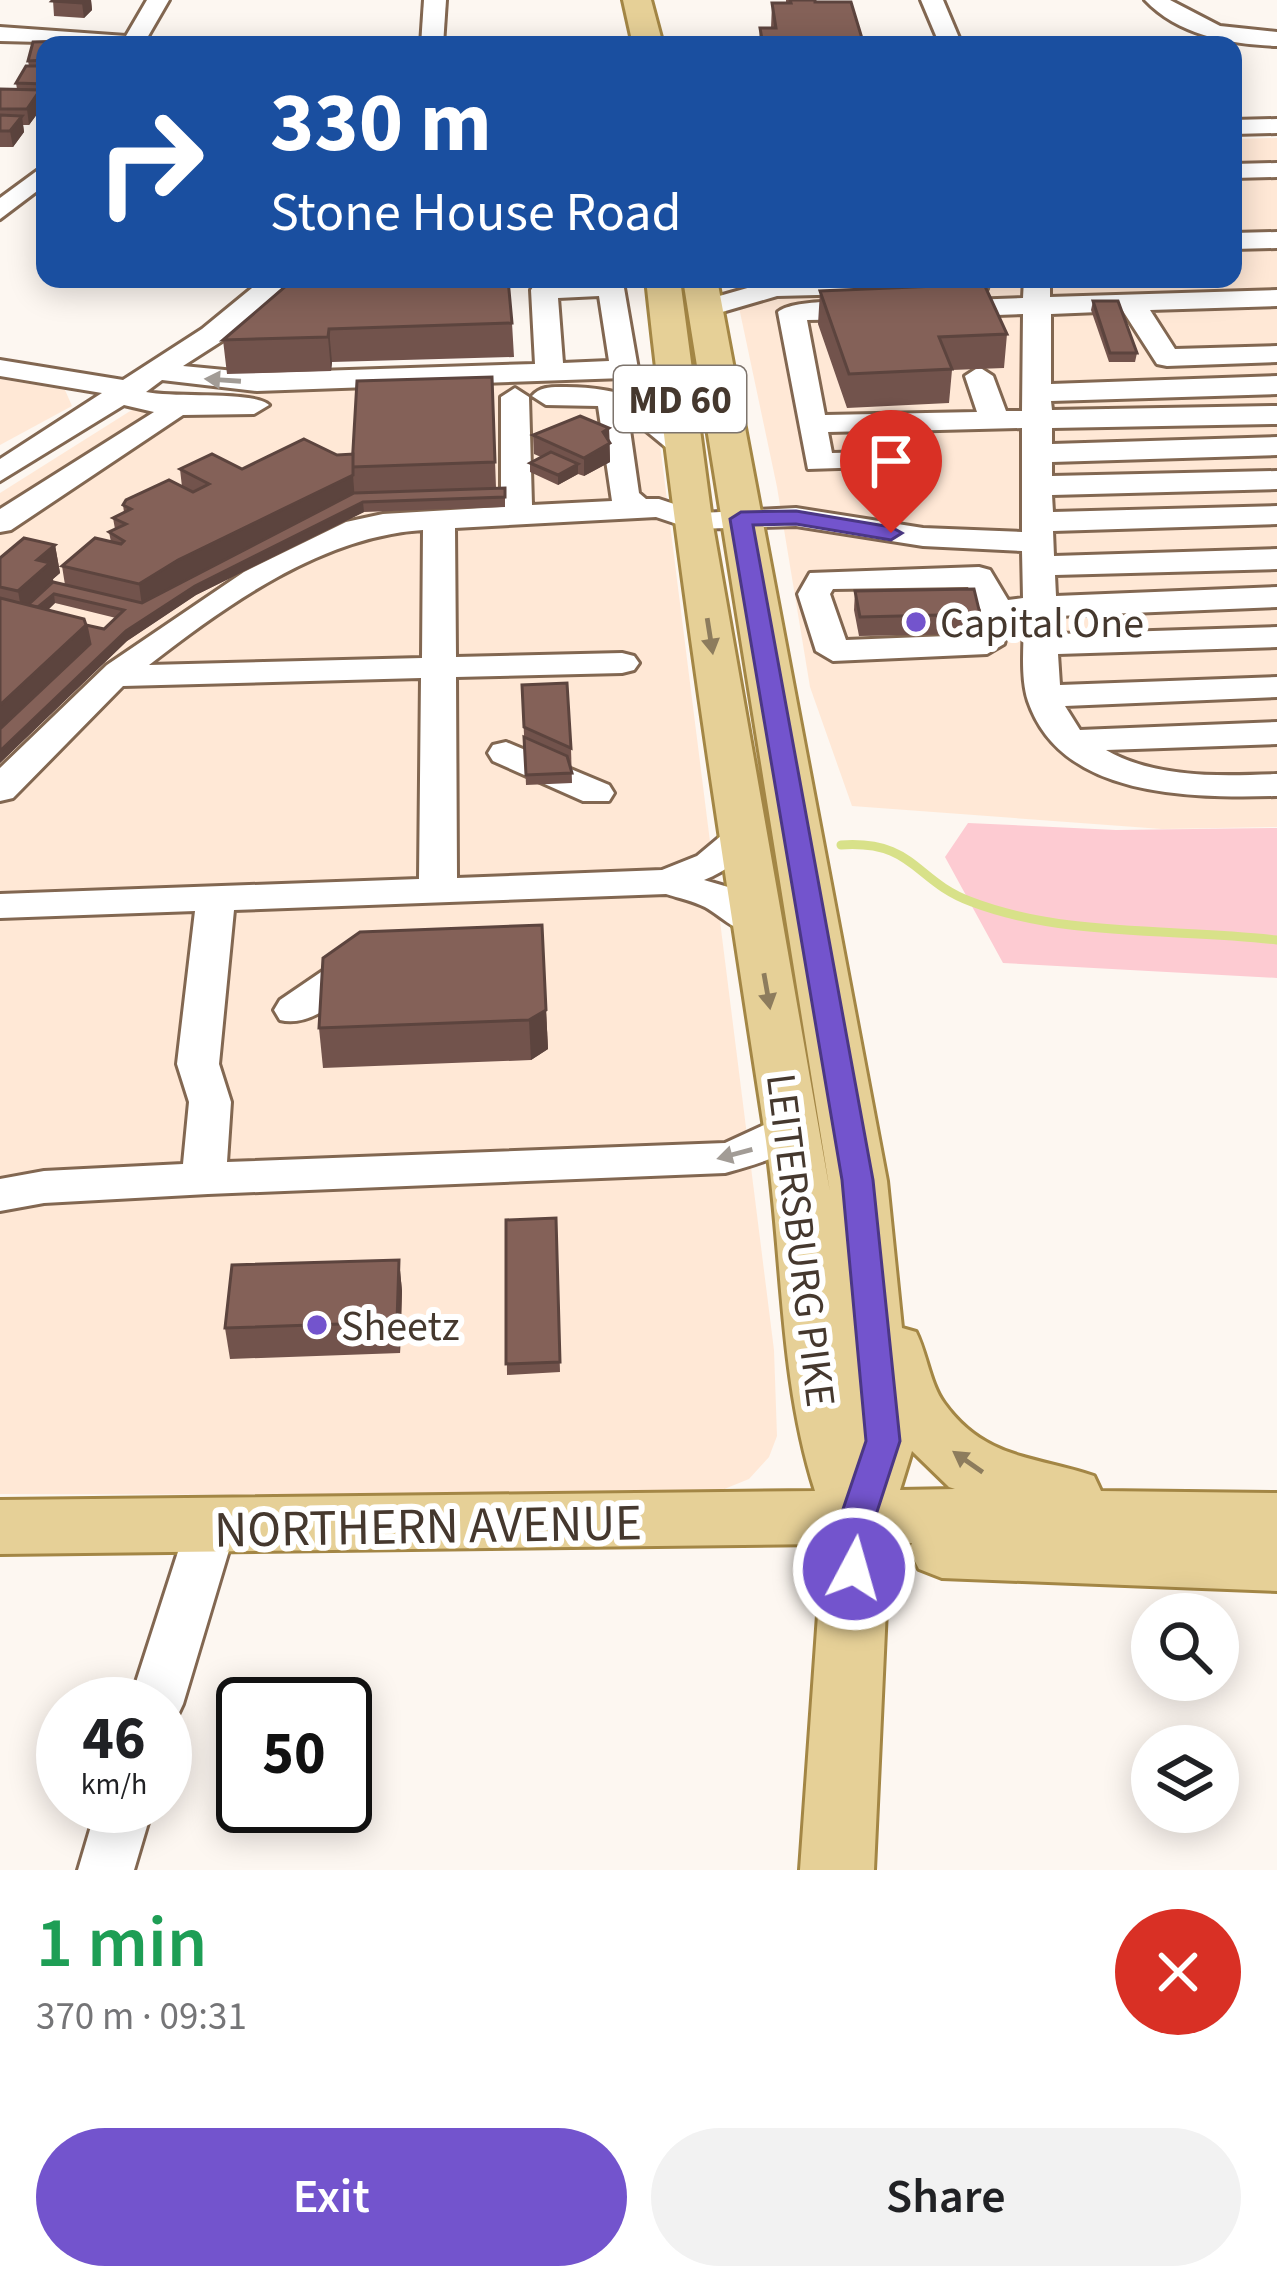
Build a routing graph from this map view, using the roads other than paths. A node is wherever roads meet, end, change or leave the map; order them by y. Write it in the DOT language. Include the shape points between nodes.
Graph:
graph roads {
  1 [pos="158,0"];
  2 [pos="435,0"];
  3 [pos="638,0"];
  4 [pos="932,0"];
  5 [pos="1156,0"];
  6 [pos="0,34"];
  7 [pos="143,36"];
  8 [pos="433,36"];
  9 [pos="646,36"];
  10 [pos="947,36"];
  11 [pos="36,37"];
  12 [pos="1277,39"];
  13 [pos="1277,126"];
  14 [pos="1242,127"];
  15 [pos="1277,170"];
  16 [pos="1242,171"];
  17 [pos="36,180"];
  18 [pos="1242,193"];
  19 [pos="1277,193"];
  20 [pos="0,211"];
  21 [pos="1277,216"];
  22 [pos="1242,217"];
  23 [pos="1277,240"];
  24 [pos="1242,241"];
  25 [pos="1277,272"];
  26 [pos="1242,273"];
  27 [pos="268,288"];
  28 [pos="664,288"];
  29 [pos="1037,288"];
  30 [pos="702,294"];
  31 [pos="1277,298"];
  32 [pos="1132,304"];
  33 [pos="1277,324"];
  34 [pos="1149,329"];
  35 [pos="1277,354"];
  36 [pos="0,368"];
  37 [pos="676,368"];
  38 [pos="160,370"];
  39 [pos="550,372"];
  40 [pos="979,376"];
  41 [pos="1269,385"];
  42 [pos="596,389"];
  43 [pos="128,393"];
  44 [pos="515,397"];
  45 [pos="173,407"];
  46 [pos="1036,408"];
  47 [pos="1277,415"];
  48 [pos="994,419"];
  49 [pos="1277,446"];
  50 [pos="685,447"];
  51 [pos="516,451"];
  52 [pos="1036,470"];
  53 [pos="0,472"];
  54 [pos="572,478"];
  55 [pos="1277,480"];
  56 [pos="638,508"];
  57 [pos="1277,515"];
  58 [pos="517,518"];
  59 [pos="717,519"];
  60 [pos="439,521"];
  61 [pos="0,523"];
  62 [pos="1038,543"];
  63 [pos="1277,559"];
  64 [pos="1277,597"];
  65 [pos="1041,605"];
  66 [pos="997,610"];
  67 [pos="1277,638"];
  68 [pos="1042,645"];
  69 [pos="622,663"];
  70 [pos="438,668"];
  71 [pos="115,676"];
  72 [pos="1277,688"];
  73 [pos="1043,696"];
  74 [pos="1277,733"];
  75 [pos="1067,741"];
  76 [pos="506,753"];
  77 [pos="1277,785"];
  78 [pos="0,790"];
  79 [pos="596,793"];
  80 [pos="741,838"];
  81 [pos="668,882"];
  82 [pos="438,890"];
  83 [pos="216,898"];
  84 [pos="0,906"];
  85 [pos="755,923"];
  86 [pos="382,949"];
  87 [pos="294,1010"];
  88 [pos="790,1128"];
  89 [pos="208,1178"];
  90 [pos="858,1180"];
  91 [pos="0,1195"];
  92 [pos="1199,1518"];
  93 [pos="857,1521"];
  94 [pos="0,1527"];
  95 [pos="211,1527"];
  96 [pos="1270,1555"];
  97 [pos="165,1677"];
  98 [pos="117,1833"];
  99 [pos="106,1870"];
  100 [pos="837,1870"];
  1 -- 7 [label="street"];
  2 -- 8 [label="street"];
  3 -- 9 [label="main road"];
  4 -- 10 [label="street"];
  5 -- 12 [label="street" via="1210,32"];
  6 -- 11 [label="street"];
  13 -- 14 [label="street"];
  15 -- 16 [label="street"];
  17 -- 20 [label="street"];
  18 -- 19 [label="street"];
  21 -- 22 [label="street"];
  23 -- 24 [label="street"];
  25 -- 26 [label="street"];
  27 -- 38 [label="street"];
  28 -- 37 [label="main road, LEITERSBURG PIKE / MD 60"];
  29 -- 30 [label="street"];
  29 -- 32 [label="street"];
  29 -- 46 [label="street"];
  29 -- 48 [label="street" via="792,312 812,424"];
  30 -- 59 [label="main road, LEITERSBURG PIKE / MD 60"];
  31 -- 32 [label="street"];
  32 -- 34 [label="street"];
  33 -- 34 [label="street"];
  34 -- 35 [label="street" via="1167,358"];
  36 -- 43 [label="street"];
  37 -- 42 [label="street" via="655,391"];
  37 -- 50 [label="main road, LEITERSBURG PIKE / MD 60"];
  39 -- 38 [label="street, one-way" via="256,382"];
  38 -- 43 [label="street"];
  39 -- 42 [label="street"];
  39 -- 42 [label="street" via="544,290 611,288 623,369"];
  40 -- 48 [label="street"];
  41 -- 46 [label="street"];
  41 -- 47 [label="street"];
  42 -- 44 [label="street"];
  42 -- 50 [label="street" via="650,412"];
  42 -- 56 [label="street" via="623,496"];
  43 -- 45 [label="street"];
  43 -- 53 [label="street"];
  44 -- 45 [label="street"];
  44 -- 51 [label="street"];
  45 -- 61 [label="street"];
  46 -- 47 [label="street"];
  46 -- 48 [label="street"];
  46 -- 52 [label="street"];
  49 -- 52 [label="street"];
  50 -- 59 [label="main road, LEITERSBURG PIKE / MD 60"];
  51 -- 54 [label="street"];
  51 -- 58 [label="street"];
  52 -- 55 [label="street"];
  52 -- 62 [label="street"];
  56 -- 58 [label="street"];
  56 -- 59 [label="street"];
  57 -- 62 [label="street"];
  58 -- 59 [label="street"];
  58 -- 60 [label="street"];
  59 -- 62 [label="street" via="796,517 922,537"];
  59 -- 80 [label="main road, LEITERSBURG PIKE / MD 60, one-way"];
  59 -- 90 [label="main road, LEITERSBURG PIKE / MD 60"];
  60 -- 70 [label="street"];
  60 -- 71 [label="street" via="350,532 195,612"];
  62 -- 63 [label="street"];
  62 -- 65 [label="street"];
  64 -- 65 [label="street"];
  65 -- 66 [label="street"];
  65 -- 68 [label="street"];
  66 -- 66 [label="street" via="986,644 833,651 814,594 821,580 979,578"];
  67 -- 68 [label="street"];
  68 -- 73 [label="street"];
  69 -- 70 [label="street"];
  70 -- 71 [label="street"];
  70 -- 82 [label="street"];
  71 -- 78 [label="street"];
  72 -- 73 [label="street"];
  73 -- 75 [label="street"];
  74 -- 75 [label="street"];
  75 -- 77 [label="street" via="1141,776"];
  76 -- 79 [label="street"];
  80 -- 81 [label="street" via="710,864"];
  80 -- 85 [label="main road, LEITERSBURG PIKE / MD 60"];
  81 -- 82 [label="street"];
  81 -- 85 [label="street" via="706,892"];
  82 -- 83 [label="street"];
  83 -- 84 [label="street"];
  83 -- 89 [label="street" via="198,1064 210,1102"];
  85 -- 88 [label="main road, LEITERSBURG PIKE / MD 60, one-way"];
  86 -- 87 [label="street"];
  88 -- 89 [label="street, one-way" via="738,1156"];
  88 -- 93 [label="main road, LEITERSBURG PIKE / MD 60" via="827,1430"];
  89 -- 91 [label="street"];
  92 -- 90 [label="main road, one-way" via="1167,1501 1045,1493 972,1469 915,1415"];
  90 -- 93 [label="main road, LEITERSBURG PIKE / MD 60" via="883,1441"];
  92 -- 93 [label="main road, NORTHERN AVENUE"];
  92 -- 96 [label="main road, NORTHERN AVENUE"];
  93 -- 95 [label="main road, NORTHERN AVENUE"];
  93 -- 96 [label="main road" via="926,1549"];
  93 -- 100 [label="main road"];
  94 -- 95 [label="main road, NORTHERN AVENUE"];
  95 -- 97 [label="street"];
  98 -- 99 [label="street"];
}
